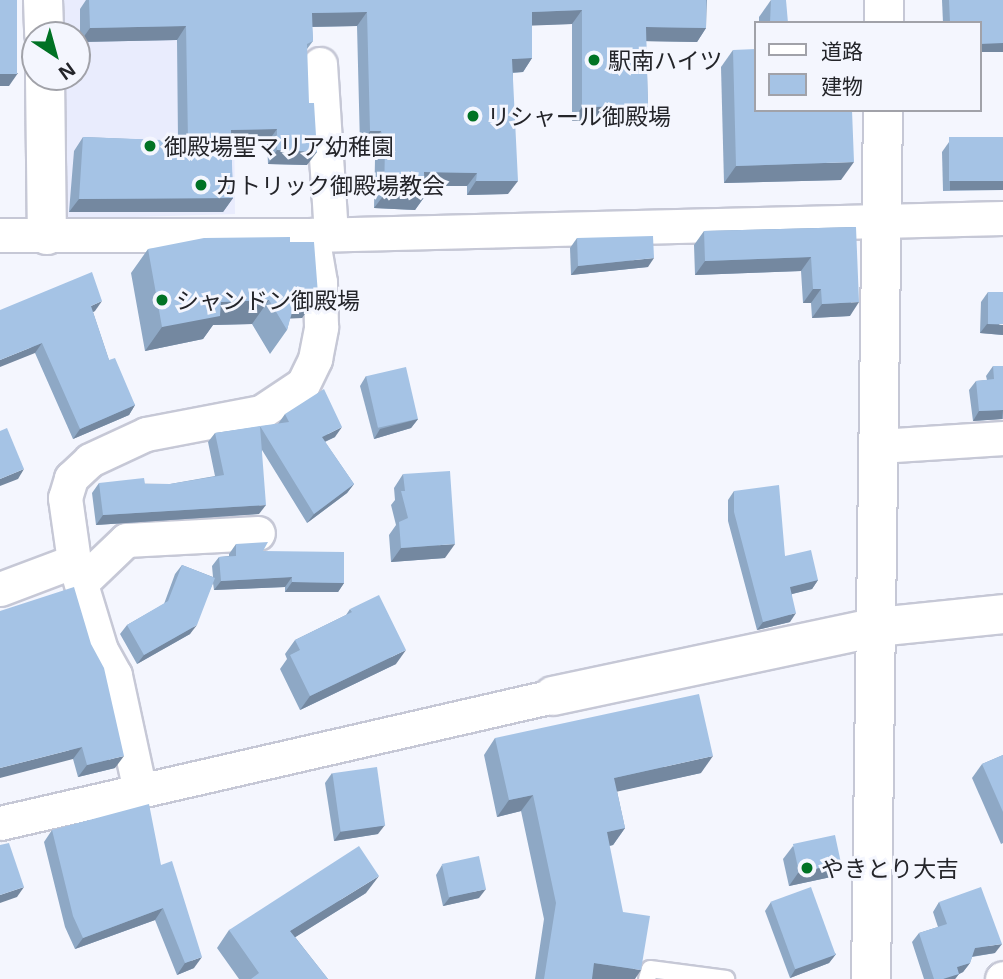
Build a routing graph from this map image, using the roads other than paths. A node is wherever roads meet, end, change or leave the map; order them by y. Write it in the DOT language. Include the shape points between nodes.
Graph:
graph roads {
  1 [pos="43,0"];
  2 [pos="884,0"];
  3 [pos="44,21"];
  4 [pos="884,21"];
  5 [pos="320,64"];
  6 [pos="45,91"];
  7 [pos="883,112"];
  8 [pos="1003,218"];
  9 [pos="883,221"];
  10 [pos="0,235"];
  11 [pos="47,235"];
  12 [pos="322,235"];
  13 [pos="1003,438"];
  14 [pos="880,446"];
  15 [pos="258,533"];
  16 [pos="77,572"];
  17 [pos="0,589"];
  18 [pos="1003,614"];
  19 [pos="878,627"];
  20 [pos="553,696"];
  21 [pos="140,791"];
  22 [pos="0,824"];
  23 [pos="647,979"];
  24 [pos="726,979"];
  25 [pos="871,979"];
  1 -- 3 [label="street"];
  2 -- 4 [label="street"];
  5 -- 12 [label="street"];
  6 -- 11 [label="street"];
  7 -- 9 [label="street"];
  8 -- 9 [label="street"];
  9 -- 12 [label="street"];
  9 -- 14 [label="street"];
  10 -- 11 [label="street"];
  11 -- 12 [label="street"];
  12 -- 16 [label="street" via="321,327 315,359 303,384 261,412 146,434 90,460 71,478 65,498"];
  13 -- 14 [label="street"];
  14 -- 19 [label="street"];
  15 -- 16 [label="street" via="126,540"];
  16 -- 17 [label="street"];
  16 -- 21 [label="street" via="101,650 115,676"];
  18 -- 19 [label="street"];
  19 -- 20 [label="street"];
  19 -- 25 [label="street"];
  20 -- 21 [label="street"];
  21 -- 22 [label="street"];
  23 -- 24 [label="lane" via="650,969"];
}
